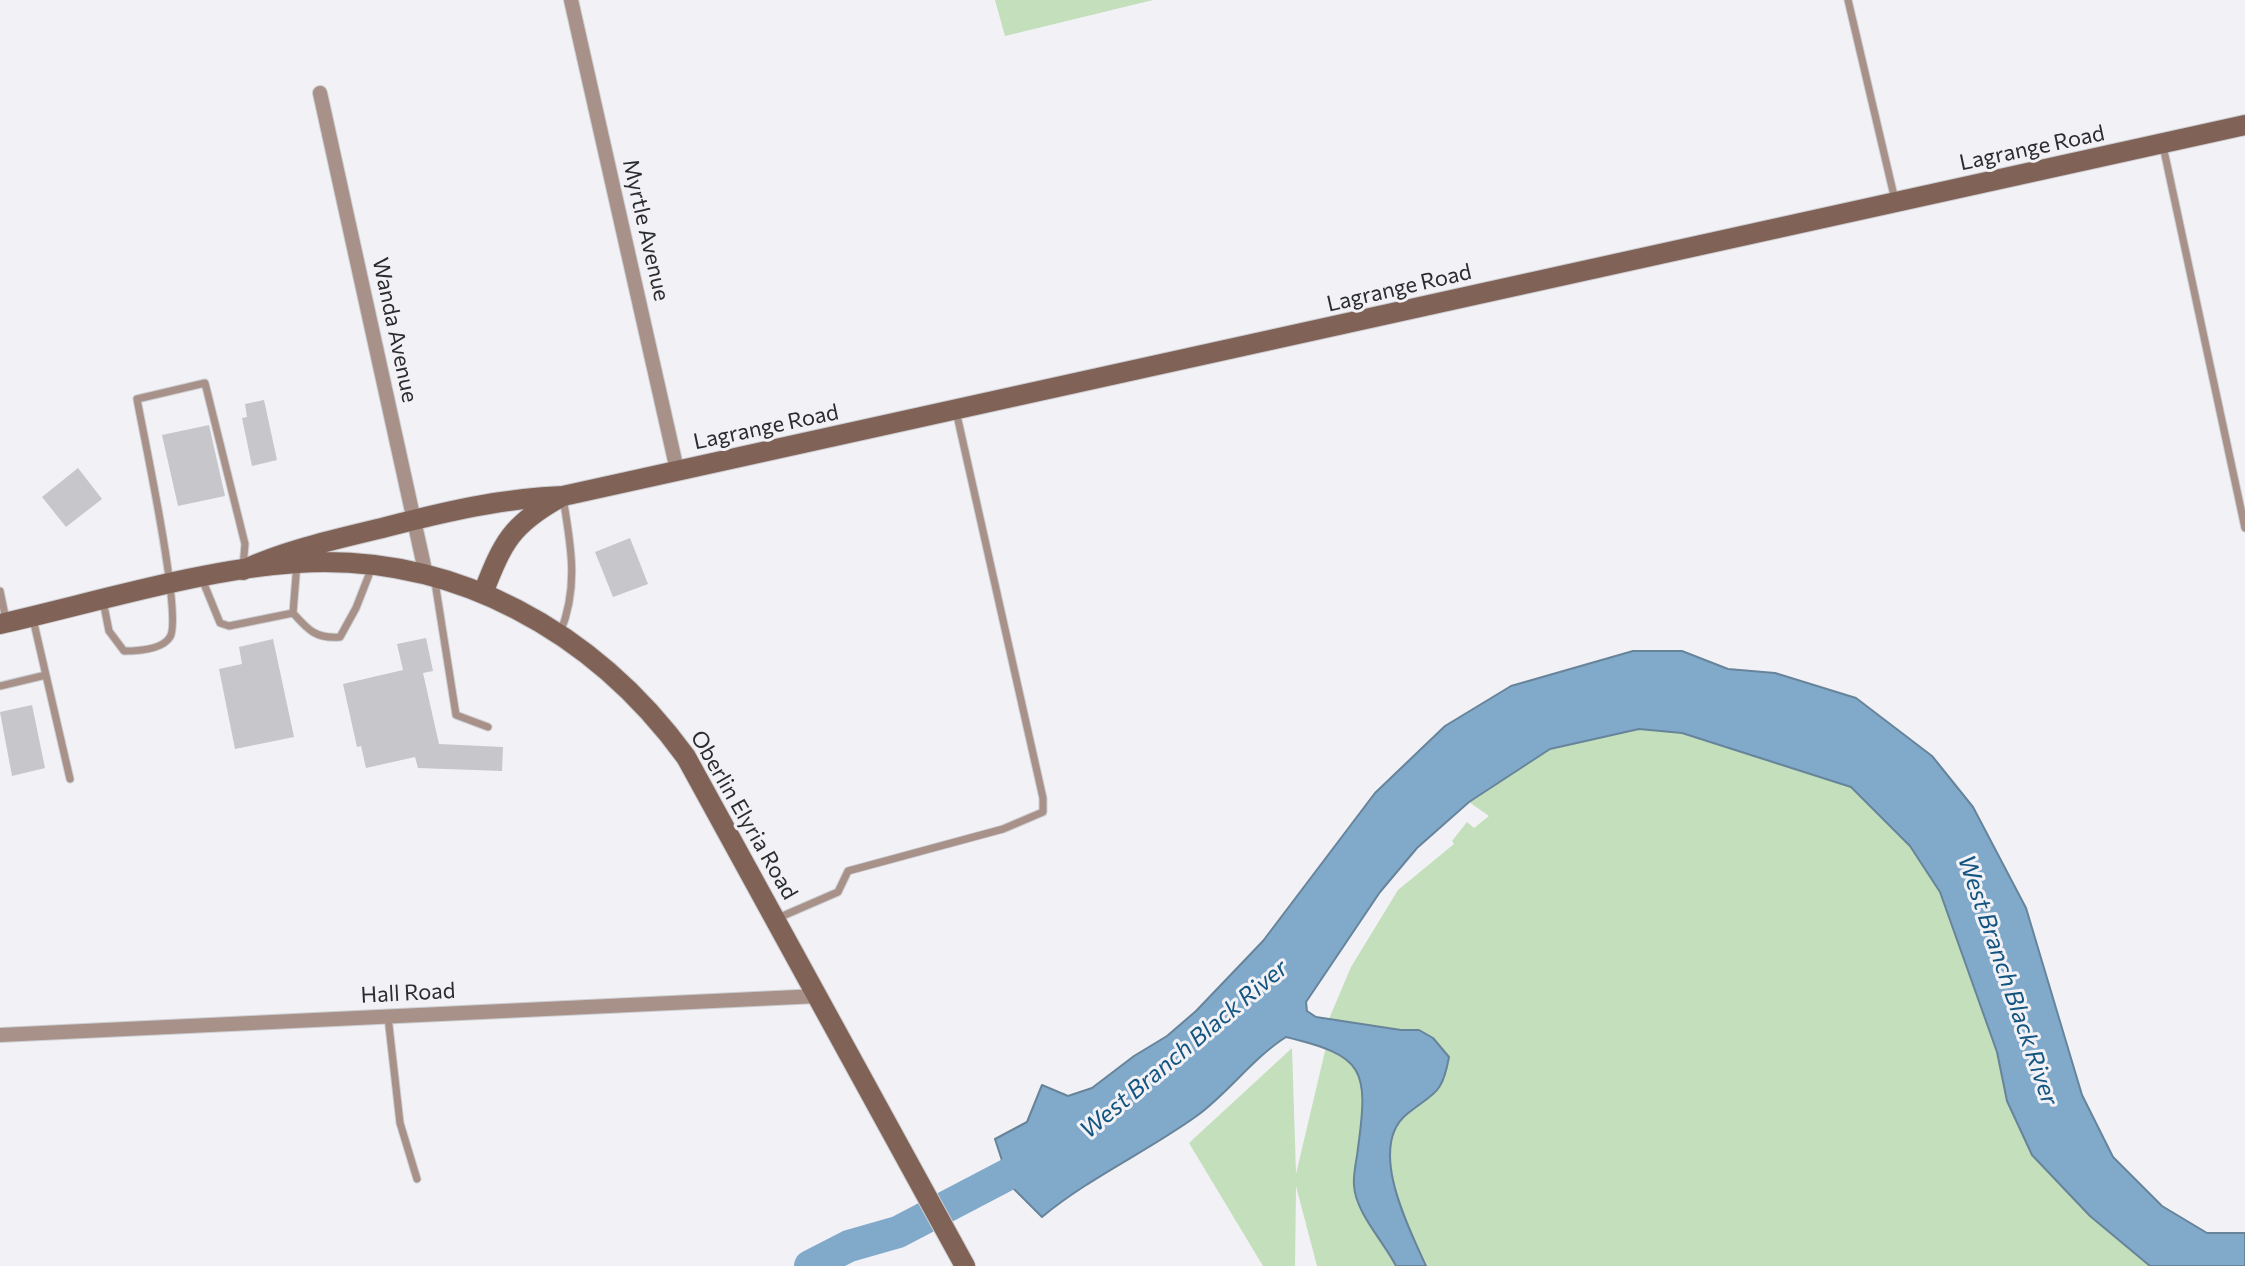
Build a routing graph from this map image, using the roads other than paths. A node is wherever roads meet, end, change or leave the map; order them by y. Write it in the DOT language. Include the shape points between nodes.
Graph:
graph roads {
  1 [pos="571,0"];
  2 [pos="1848,0"];
  3 [pos="320,93"];
  4 [pos="2245,125"];
  5 [pos="2162,144"];
  6 [pos="1896,202"];
  7 [pos="956,411"];
  8 [pos="677,470"];
  9 [pos="563,496"];
  10 [pos="414,520"];
  11 [pos="2245,528"];
  12 [pos="297,563"];
  13 [pos="373,565"];
  14 [pos="243,570"];
  15 [pos="431,576"];
  16 [pos="202,579"];
  17 [pos="171,586"];
  18 [pos="0,591"];
  19 [pos="483,593"];
  20 [pos="103,601"];
  21 [pos="293,613"];
  22 [pos="33,617"];
  23 [pos="3,623"];
  24 [pos="560,633"];
  25 [pos="46,675"];
  26 [pos="0,686"];
  27 [pos="488,727"];
  28 [pos="70,779"];
  29 [pos="776,919"];
  30 [pos="818,996"];
  31 [pos="388,1017"];
  32 [pos="0,1035"];
  33 [pos="417,1179"];
  34 [pos="965,1266"];
  1 -- 8 [label="street, Myrtle Avenue"];
  2 -- 6 [label="lane"];
  3 -- 10 [label="street, Wanda Avenue"];
  4 -- 5 [label="main road, Lagrange Road"];
  5 -- 6 [label="main road, Lagrange Road"];
  5 -- 11 [label="lane"];
  6 -- 7 [label="main road, Lagrange Road"];
  7 -- 8 [label="main road, Lagrange Road"];
  7 -- 29 [label="lane" via="1043,812 1003,829 848,871 838,892"];
  8 -- 9 [label="main road, Lagrange Road"];
  9 -- 10 [label="main road, Lagrange Road" via="521,497"];
  9 -- 19 [label="main road, Lagrange Road" via="512,531"];
  9 -- 24 [label="lane" via="573,586"];
  10 -- 14 [label="main road, Lagrange Road" via="284,552"];
  10 -- 15 [label="street, Wanda Avenue"];
  12 -- 13 [label="main road, Oberlin Elyria Road"];
  12 -- 14 [label="main road, Oberlin Elyria Road"];
  12 -- 21 [label="lane"];
  13 -- 15 [label="main road, Oberlin Elyria Road"];
  13 -- 21 [label="lane" via="340,637 323,639"];
  14 -- 16 [label="main road, Oberlin Elyria Road"];
  14 -- 17 [label="lane" via="245,544 205,383 137,399"];
  15 -- 19 [label="main road, Oberlin Elyria Road"];
  15 -- 27 [label="lane" via="456,715"];
  16 -- 17 [label="main road, Oberlin Elyria Road"];
  16 -- 21 [label="lane" via="220,623 229,626"];
  17 -- 20 [label="main road, Oberlin Elyria Road"];
  17 -- 20 [label="lane" via="173,629 170,639 159,646 124,651 115,643"];
  18 -- 23 [label="lane"];
  19 -- 24 [label="main road, Oberlin Elyria Road"];
  20 -- 22 [label="main road, Oberlin Elyria Road"];
  22 -- 23 [label="main road, Oberlin Elyria Road"];
  22 -- 25 [label="lane"];
  24 -- 29 [label="main road, Oberlin Elyria Road" via="611,671 664,726"];
  25 -- 26 [label="lane"];
  25 -- 28 [label="lane"];
  29 -- 30 [label="main road, Oberlin Elyria Road"];
  30 -- 31 [label="street, Hall Road"];
  30 -- 34 [label="main road, Oberlin Elyria Road"];
  31 -- 32 [label="street, Hall Road"];
  31 -- 33 [label="lane" via="400,1123"];
}
